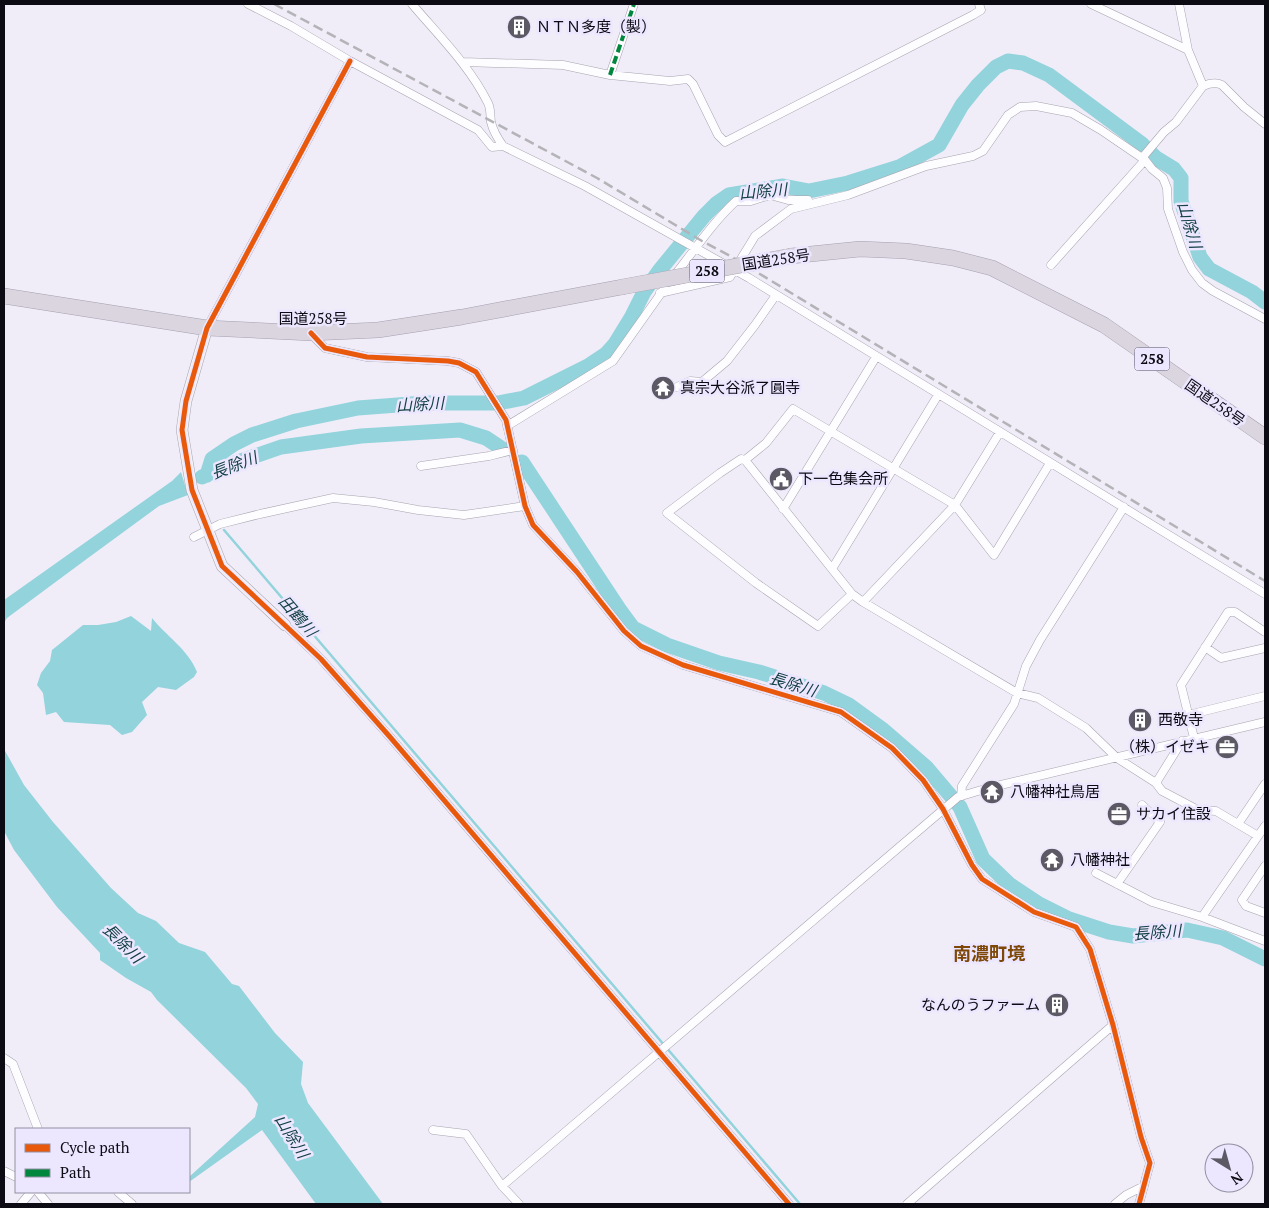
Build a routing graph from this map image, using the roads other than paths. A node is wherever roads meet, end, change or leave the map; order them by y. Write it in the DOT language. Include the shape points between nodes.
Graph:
graph roads {
  1 [pos="248,4"];
  2 [pos="412,4"];
  3 [pos="634,4"];
  4 [pos="979,4"];
  5 [pos="1091,4"];
  6 [pos="1179,4"];
  7 [pos="1188,50"];
  8 [pos="350,61"];
  9 [pos="463,62"];
  10 [pos="610,75"];
  11 [pos="1203,86"];
  12 [pos="1265,124"];
  13 [pos="503,146"];
  14 [pos="1143,159"];
  15 [pos="824,200"];
  16 [pos="696,248"];
  17 [pos="1051,265"];
  18 [pos="734,270"];
  19 [pos="660,293"];
  20 [pos="776,295"];
  21 [pos="4,296"];
  22 [pos="1265,318"];
  23 [pos="207,328"];
  24 [pos="311,333"];
  25 [pos="876,357"];
  26 [pos="677,387"];
  27 [pos="938,395"];
  28 [pos="506,423"];
  29 [pos="830,432"];
  30 [pos="1000,432"];
  31 [pos="1265,437"];
  32 [pos="513,450"];
  33 [pos="745,460"];
  34 [pos="1050,463"];
  35 [pos="422,466"];
  36 [pos="894,469"];
  37 [pos="956,505"];
  38 [pos="525,506"];
  39 [pos="1124,507"];
  40 [pos="783,509"];
  41 [pos="194,537"];
  42 [pos="832,569"];
  43 [pos="852,594"];
  44 [pos="1265,594"];
  45 [pos="863,602"];
  46 [pos="285,625"];
  47 [pos="1265,632"];
  48 [pos="1205,647"];
  49 [pos="1265,648"];
  50 [pos="1017,693"];
  51 [pos="1265,696"];
  52 [pos="1188,714"];
  53 [pos="1265,722"];
  54 [pos="1194,738"];
  55 [pos="1182,741"];
  56 [pos="1117,758"];
  57 [pos="1156,783"];
  58 [pos="1265,784"];
  59 [pos="960,796"];
  60 [pos="1142,805"];
  61 [pos="946,807"];
  62 [pos="1238,824"];
  63 [pos="1265,826"];
  64 [pos="1258,836"];
  65 [pos="1265,866"];
  66 [pos="1096,873"];
  67 [pos="1117,884"];
  68 [pos="1265,913"];
  69 [pos="1202,918"];
  70 [pos="1264,939"];
  71 [pos="1113,1025"];
  72 [pos="664,1049"];
  73 [pos="4,1058"];
  74 [pos="38,1128"];
  75 [pos="433,1130"];
  76 [pos="4,1170"];
  77 [pos="15,1176"];
  78 [pos="502,1186"];
  79 [pos="1144,1186"];
  80 [pos="29,1193"];
  81 [pos="39,1193"];
  82 [pos="119,1193"];
  83 [pos="21,1204"];
  84 [pos="48,1204"];
  85 [pos="132,1204"];
  86 [pos="519,1204"];
  87 [pos="789,1204"];
  88 [pos="907,1204"];
  89 [pos="1115,1204"];
  90 [pos="1139,1204"];
  1 -- 8 [label="street"];
  2 -- 9 [label="street"];
  3 -- 10 [label="street"];
  4 -- 10 [label="street" via="981,10 973,15 725,142 688,79 670,81"];
  5 -- 7 [label="street"];
  6 -- 7 [label="street"];
  7 -- 11 [label="street"];
  8 -- 13 [label="street" via="478,130 492,147"];
  8 -- 23 [label="street"];
  9 -- 10 [label="street" via="563,65"];
  9 -- 13 [label="street" via="490,106 494,131"];
  11 -- 12 [label="street" via="1222,85"];
  11 -- 14 [label="street"];
  13 -- 16 [label="street" via="585,186"];
  14 -- 15 [label="street" via="1072,113 1036,106 1020,107 1008,115 982,151 973,156 926,166 848,195"];
  14 -- 17 [label="street"];
  14 -- 22 [label="street" via="1163,178 1168,188 1168,209 1192,270 1213,291"];
  15 -- 16 [label="street" via="797,201 770,195 736,202 712,225"];
  15 -- 18 [label="street" via="798,206 775,220 755,236"];
  16 -- 18 [label="street"];
  16 -- 19 [label="street"];
  18 -- 19 [label="street" via="730,277"];
  18 -- 20 [label="street"];
  19 -- 28 [label="street" via="613,361"];
  20 -- 25 [label="street"];
  20 -- 26 [label="street" via="727,361 702,382"];
  21 -- 23 [label="highway, 国道258号 / 258"];
  23 -- 24 [label="highway, 国道258号 / 258"];
  23 -- 46 [label="street" via="186,400 182,430 192,490 222,566"];
  24 -- 28 [label="street" via="325,348 367,357 459,363 476,372"];
  24 -- 31 [label="highway, 国道258号 / 258, bridge" via="378,330 462,317 791,256 860,249 906,251 992,268 1104,325"];
  25 -- 27 [label="street"];
  25 -- 29 [label="street"];
  27 -- 30 [label="street"];
  27 -- 36 [label="street"];
  28 -- 32 [label="street"];
  29 -- 33 [label="street" via="793,408 766,444"];
  29 -- 36 [label="street"];
  29 -- 40 [label="street"];
  30 -- 34 [label="street"];
  30 -- 37 [label="street"];
  32 -- 35 [label="street"];
  32 -- 38 [label="street"];
  33 -- 40 [label="street"];
  33 -- 43 [label="street" via="741,459 720,473 667,514 756,584 818,626"];
  34 -- 37 [label="street" via="994,554"];
  34 -- 39 [label="street"];
  36 -- 37 [label="street"];
  36 -- 42 [label="street"];
  37 -- 45 [label="street"];
  38 -- 41 [label="street" via="464,515 333,498 220,524"];
  38 -- 61 [label="street" via="533,525 577,572 624,631 642,646 683,665 841,712 892,748"];
  39 -- 44 [label="street"];
  39 -- 50 [label="street" via="1040,640"];
  40 -- 42 [label="street"];
  42 -- 43 [label="street"];
  43 -- 45 [label="street"];
  45 -- 50 [label="street"];
  46 -- 72 [label="street" via="321,659"];
  47 -- 48 [label="street" via="1235,612 1228,612"];
  48 -- 49 [label="street" via="1221,658"];
  48 -- 52 [label="street" via="1181,685"];
  50 -- 56 [label="street" via="1038,698 1086,728"];
  50 -- 59 [label="street" via="1014,704 962,786"];
  51 -- 52 [label="street"];
  52 -- 54 [label="street"];
  53 -- 54 [label="street"];
  54 -- 55 [label="street"];
  55 -- 56 [label="street"];
  55 -- 57 [label="street"];
  56 -- 57 [label="street"];
  56 -- 59 [label="street"];
  57 -- 62 [label="street" via="1162,791 1198,810 1216,811"];
  58 -- 62 [label="street"];
  59 -- 61 [label="street"];
  60 -- 67 [label="street" via="1160,822"];
  61 -- 71 [label="street" via="982,880 1034,912 1076,926 1090,949"];
  61 -- 72 [label="street"];
  62 -- 64 [label="street"];
  63 -- 64 [label="street"];
  64 -- 69 [label="street"];
  65 -- 68 [label="street" via="1242,900 1246,906"];
  66 -- 67 [label="street"];
  67 -- 69 [label="street" via="1152,902"];
  69 -- 70 [label="street"];
  71 -- 79 [label="street" via="1140,1137 1150,1164"];
  71 -- 88 [label="street"];
  72 -- 78 [label="street"];
  72 -- 87 [label="street"];
  73 -- 74 [label="street" via="13,1064"];
  75 -- 78 [label="street" via="466,1134"];
  76 -- 77 [label="street"];
  78 -- 86 [label="street"];
  79 -- 89 [label="street"];
  79 -- 90 [label="street"];
  80 -- 83 [label="street"];
  81 -- 84 [label="street"];
  82 -- 85 [label="street"];
}
